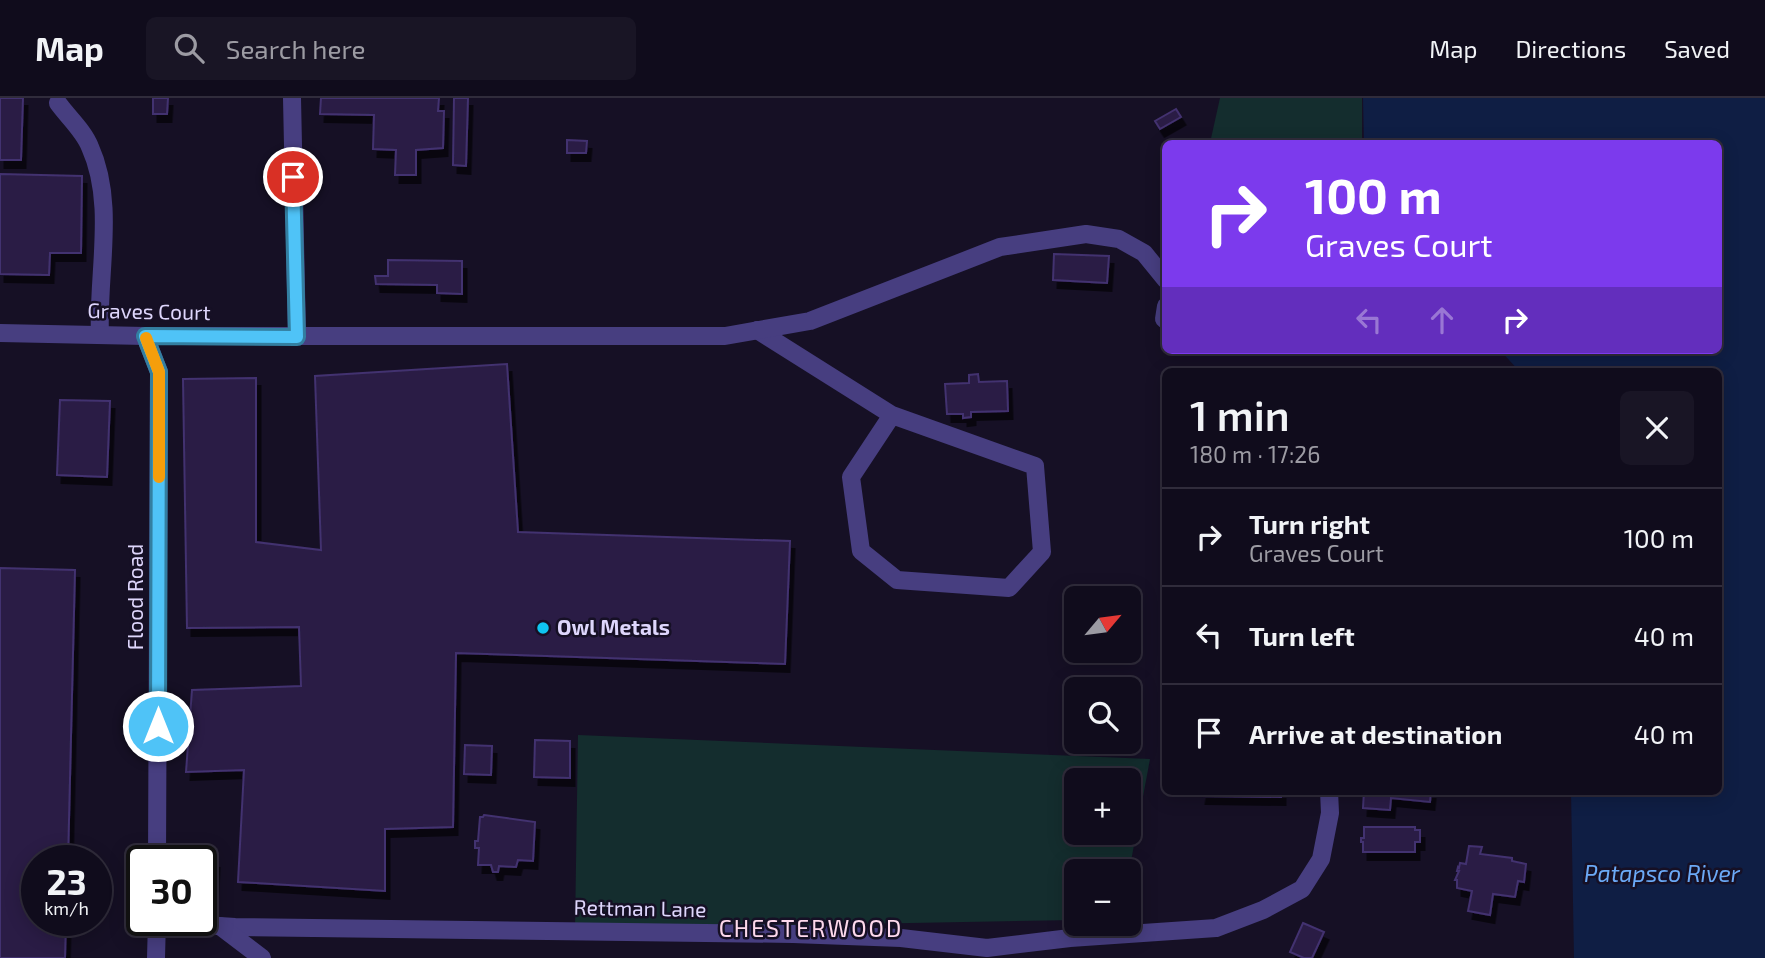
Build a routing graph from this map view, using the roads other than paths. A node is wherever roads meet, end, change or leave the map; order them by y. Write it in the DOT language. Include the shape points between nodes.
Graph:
graph roads {
  1 [pos="292,98"];
  2 [pos="58,103"];
  3 [pos="1162,275"];
  4 [pos="757,330"];
  5 [pos="0,333"];
  6 [pos="100,335"];
  7 [pos="145,336"];
  8 [pos="297,337"];
  9 [pos="892,415"];
  10 [pos="1329,795"];
  11 [pos="157,845"];
  12 [pos="219,926"];
  13 [pos="157,936"];
  14 [pos="987,953"];
  15 [pos="156,958"];
  16 [pos="262,958"];
  1 -- 8 [label="street"];
  2 -- 6 [label="street" via="89,144 100,171 104,212"];
  3 -- 4 [label="street, Graves Court" via="1144,253 1119,239 1086,234 1000,247 810,321"];
  4 -- 8 [label="street, Graves Court" via="725,336"];
  4 -- 9 [label="street"];
  5 -- 6 [label="street, Graves Court"];
  6 -- 7 [label="street, Graves Court"];
  7 -- 8 [label="street, Graves Court"];
  7 -- 11 [label="street, Flood Road" via="159,372"];
  9 -- 9 [label="street" via="1035,466 1042,552 1009,588 897,580 861,551 851,477"];
  10 -- 14 [label="street, Rettman Lane" via="1321,859 1302,888 1263,910 1216,928 1070,938"];
  12 -- 14 [label="street, Rettman Lane" via="793,934 901,938"];
  12 -- 16 [label="street"];
  13 -- 15 [label="street"];
}
